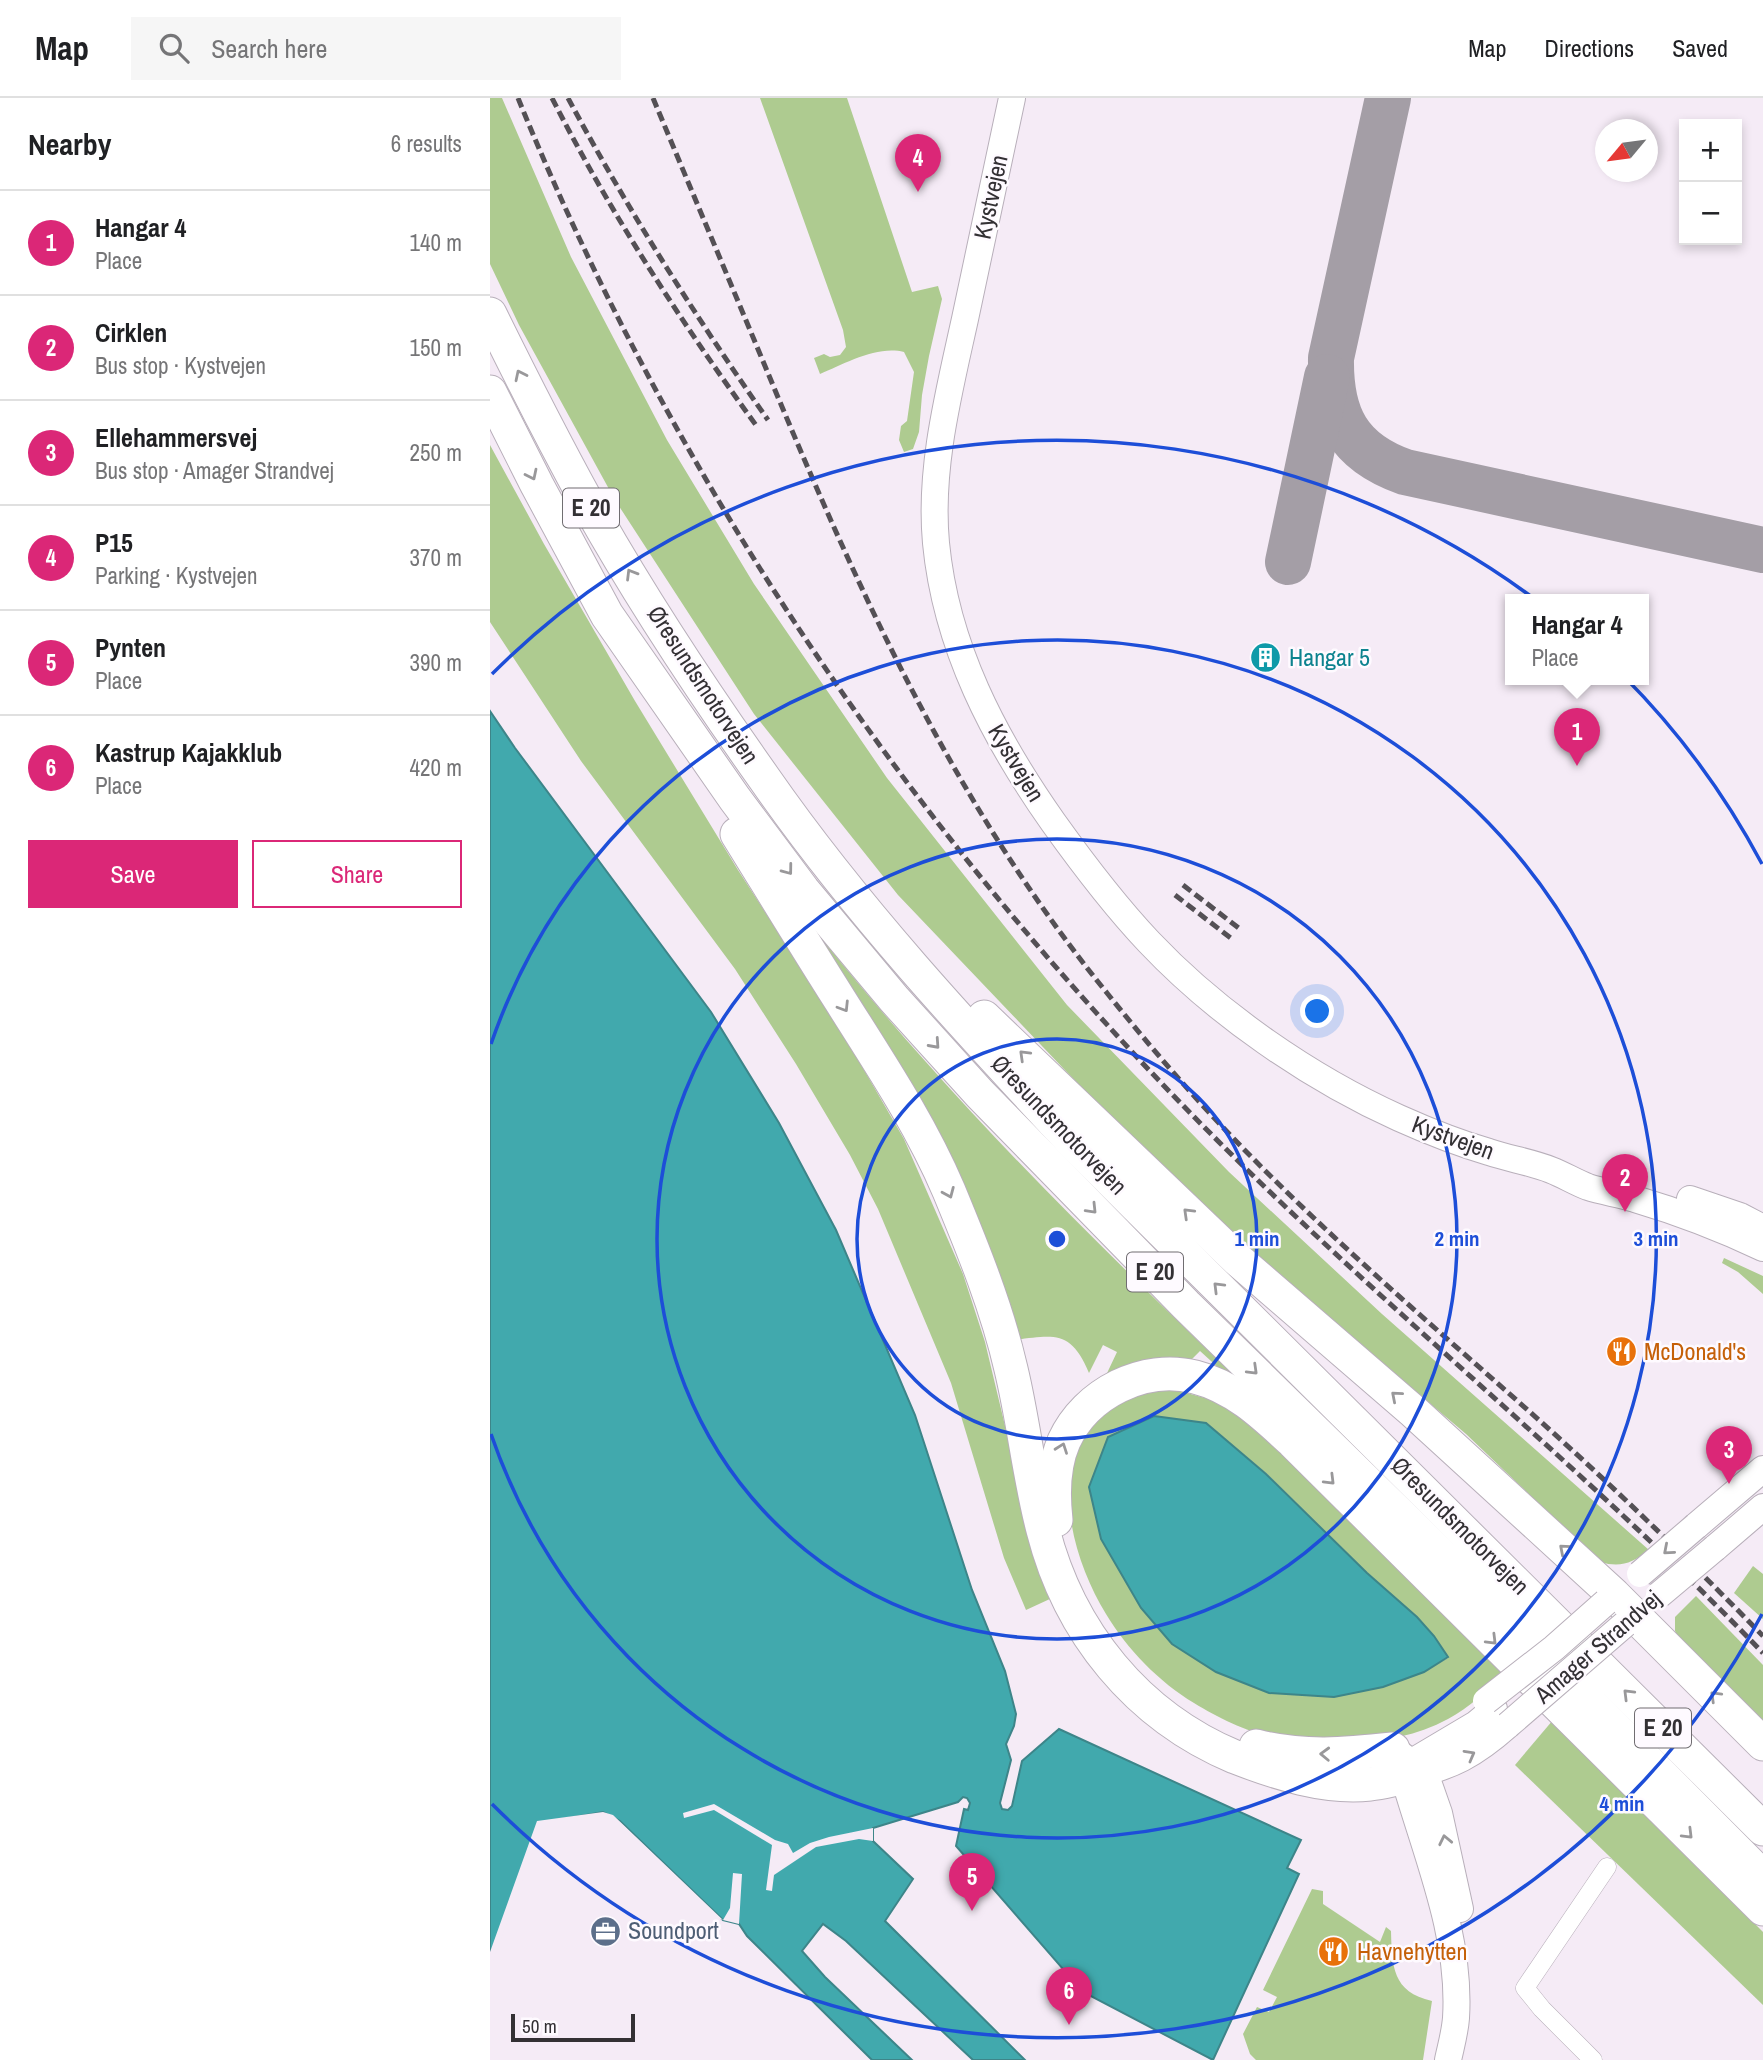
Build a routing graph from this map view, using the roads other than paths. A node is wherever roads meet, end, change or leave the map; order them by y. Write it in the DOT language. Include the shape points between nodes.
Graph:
graph roads {
  1 [pos="1012,98"];
  2 [pos="490,314"];
  3 [pos="490,392"];
  4 [pos="607,615"];
  5 [pos="707,694"];
  6 [pos="1549,1169"];
  7 [pos="1763,1228"];
  8 [pos="1763,1248"];
  9 [pos="1763,1469"];
  10 [pos="1763,1507"];
  11 [pos="1620,1609"];
  12 [pos="1496,1712"];
  13 [pos="1763,1745"];
  14 [pos="1409,1765"];
  15 [pos="1763,1829"];
  16 [pos="1607,1867"];
  17 [pos="1763,1877"];
  18 [pos="1763,1909"];
  19 [pos="1448,2060"];
  20 [pos="1462,2060"];
  21 [pos="1592,2060"];
  1 -- 6 [label="street, Kystvejen" via="952,379 935,494 936,541 949,612 974,688 997,735 1087,869 1150,943 1220,1007 1285,1054 1394,1116 1451,1140"];
  5 -- 2 [label="highway, Øresundsmotorvejen / E 20, one-way" via="588,503"];
  3 -- 4 [label="highway, Øresundsmotorvejen / E 20, one-way"];
  4 -- 14 [label="highway, one-way" via="894,1085 948,1189 998,1315 1051,1558 1087,1636 1149,1705 1221,1751 1283,1773 1335,1783 1369,1784"];
  4 -- 17 [label="highway, Øresundsmotorvejen / E 20, one-way" via="803,890 980,1094 1186,1305"];
  11 -- 5 [label="highway, one-way" via="1414,1412 1238,1260 978,1011 864,882 767,758"];
  15 -- 5 [label="highway, Øresundsmotorvejen / E 20, one-way" via="1084,1154 994,1058 859,902 765,780"];
  6 -- 7 [label="street, Kystvejen" via="1576,1169 1658,1189"];
  6 -- 8 [label="street, Kystvejen" via="1588,1187 1698,1219"];
  9 -- 11 [label="street, Amager Strandvej, one-way, bridge" via="1640,1574"];
  10 -- 11 [label="street, Amager Strandvej, bridge" via="1659,1595"];
  11 -- 12 [label="street, Amager Strandvej, bridge"];
  11 -- 12 [label="street, Amager Strandvej, bridge" via="1554,1648"];
  13 -- 11 [label="highway, one-way"];
  12 -- 14 [label="street, Amager Strandvej" via="1440,1732"];
  12 -- 14 [label="street, Amager Strandvej" via="1482,1748 1445,1767"];
  14 -- 18 [label="highway, one-way" via="1270,1750 1243,1742 1178,1708 1126,1661 1087,1604 1056,1521 1059,1455 1070,1431 1093,1403 1129,1382 1172,1374 1196,1377 1245,1400 1293,1442"];
  14 -- 19 [label="street" via="1408,1791 1449,1929 1457,1998"];
  20 -- 14 [label="street, one-way" via="1473,2004 1468,1958 1439,1813"];
  16 -- 21 [label="street" via="1525,1988"];
}
